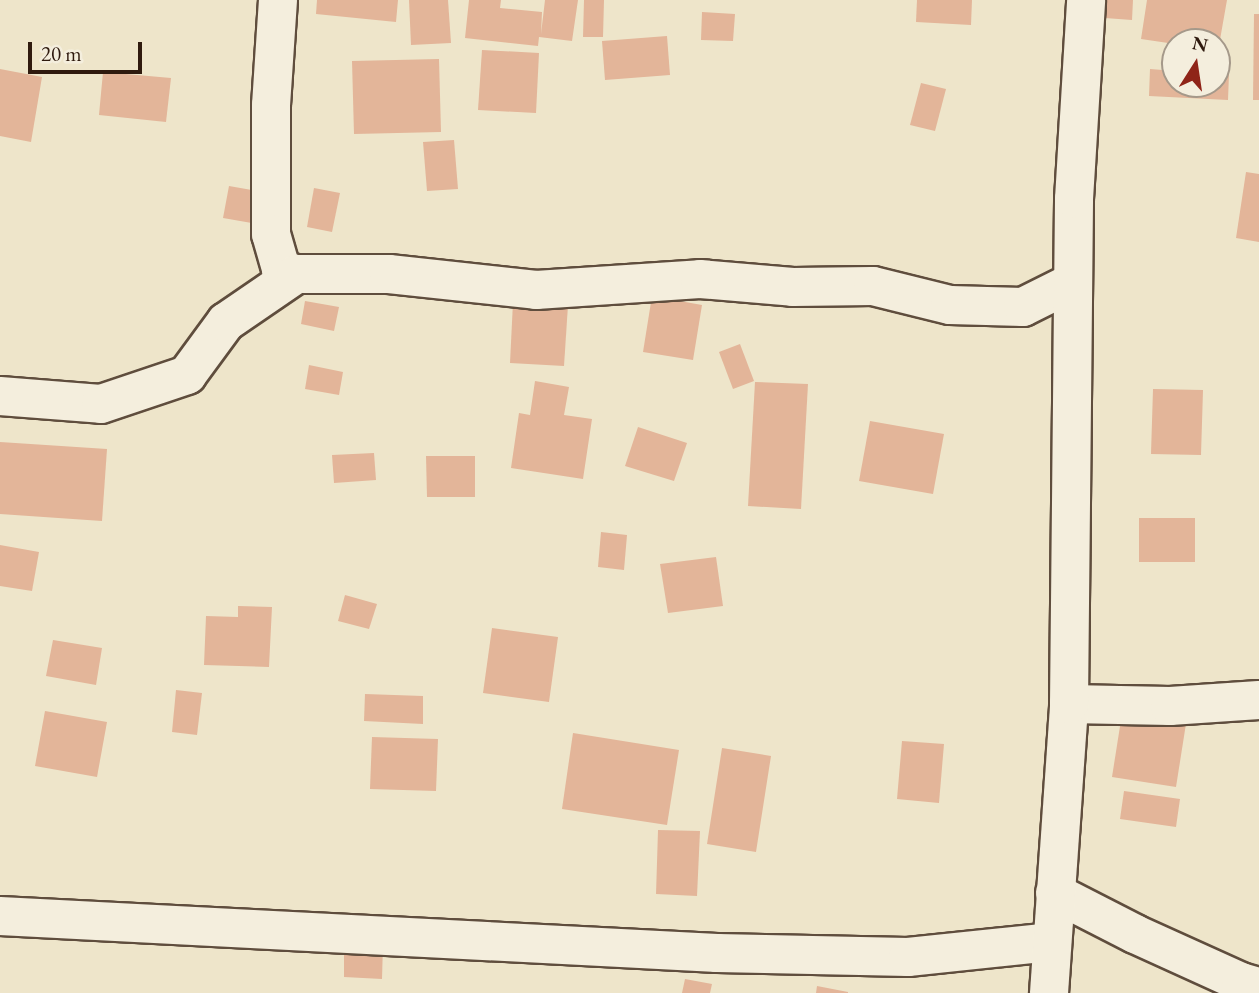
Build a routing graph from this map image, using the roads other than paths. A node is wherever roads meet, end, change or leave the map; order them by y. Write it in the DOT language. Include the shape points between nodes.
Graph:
graph roads {
  1 [pos="278,0"];
  2 [pos="1086,0"];
  3 [pos="296,274"];
  4 [pos="1073,282"];
  5 [pos="0,396"];
  6 [pos="1259,700"];
  7 [pos="1069,704"];
  8 [pos="1055,893"];
  9 [pos="0,916"];
  10 [pos="1050,942"];
  11 [pos="1259,987"];
  12 [pos="1049,993"];
  1 -- 3 [label="street" via="271,105 271,233 281,271"];
  2 -- 4 [label="street"];
  3 -- 4 [label="street" via="388,274 536,290 699,279 793,287 873,286 950,305 1023,307"];
  3 -- 5 [label="street" via="226,321 187,375 101,404"];
  4 -- 7 [label="street"];
  6 -- 7 [label="street" via="1170,706"];
  7 -- 8 [label="street"];
  8 -- 10 [label="street"];
  8 -- 11 [label="street" via="1135,934"];
  9 -- 10 [label="street" via="730,953 908,957"];
  10 -- 12 [label="street"];
}
